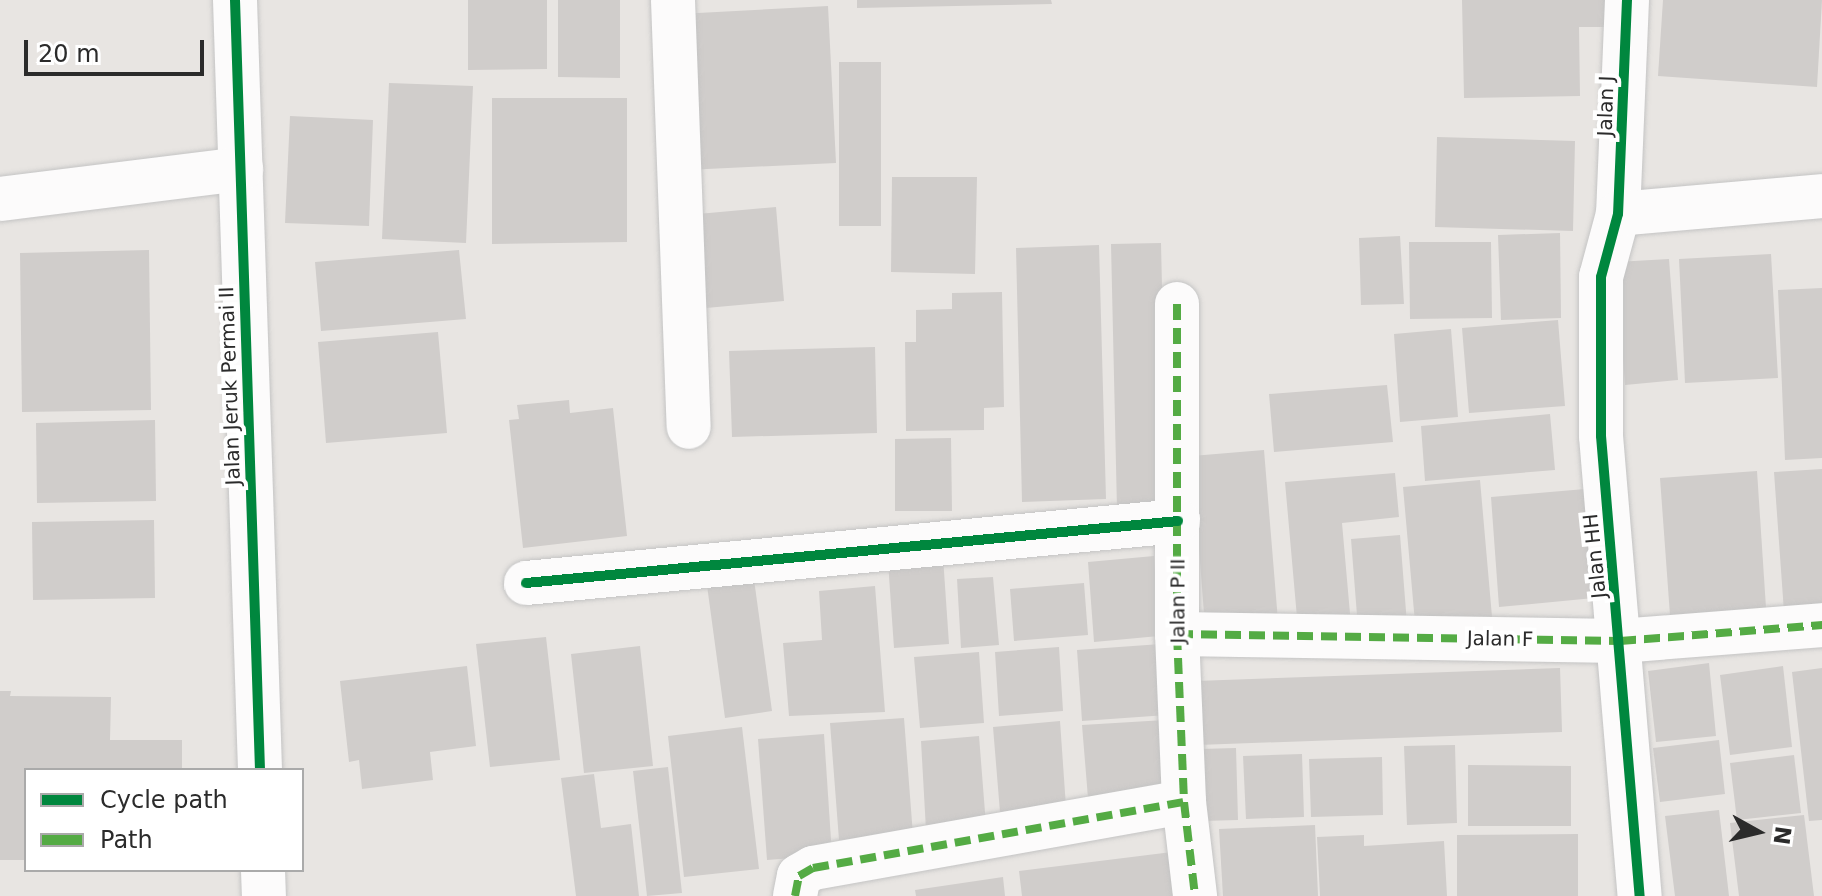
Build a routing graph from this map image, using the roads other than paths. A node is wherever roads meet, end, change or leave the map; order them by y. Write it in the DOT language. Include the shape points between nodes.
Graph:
graph roads {
  1 [pos="235,0"];
  2 [pos="673,0"];
  3 [pos="1627,0"];
  4 [pos="241,169"];
  5 [pos="1822,196"];
  6 [pos="0,199"];
  7 [pos="1618,214"];
  8 [pos="1177,304"];
  9 [pos="689,427"];
  10 [pos="1178,521"];
  11 [pos="526,583"];
  12 [pos="1822,625"];
  13 [pos="1177,634"];
  14 [pos="1620,641"];
  15 [pos="260,768"];
  16 [pos="1184,802"];
  17 [pos="263,872"];
  18 [pos="264,896"];
  19 [pos="795,896"];
  20 [pos="1195,896"];
  21 [pos="1640,896"];
  1 -- 4 [label="street, Jalan Jeruk Permai II"];
  2 -- 9 [label="street"];
  3 -- 7 [label="street, Jalan J"];
  4 -- 6 [label="street"];
  4 -- 15 [label="street, Jalan Jeruk Permai II"];
  5 -- 7 [label="street"];
  7 -- 14 [label="street, Jalan HH" via="1605,248 1600,330 1601,436"];
  8 -- 10 [label="street, Jalan P II"];
  10 -- 11 [label="street"];
  10 -- 13 [label="street, Jalan P II"];
  12 -- 14 [label="street, Jalan F"];
  13 -- 14 [label="street, Jalan F"];
  13 -- 16 [label="street, Jalan P II"];
  14 -- 21 [label="street, Jalan HH"];
  16 -- 19 [label="street" via="813,868 799,876"];
  16 -- 20 [label="street, Jalan P II"];
  17 -- 18 [label="street"];
}
